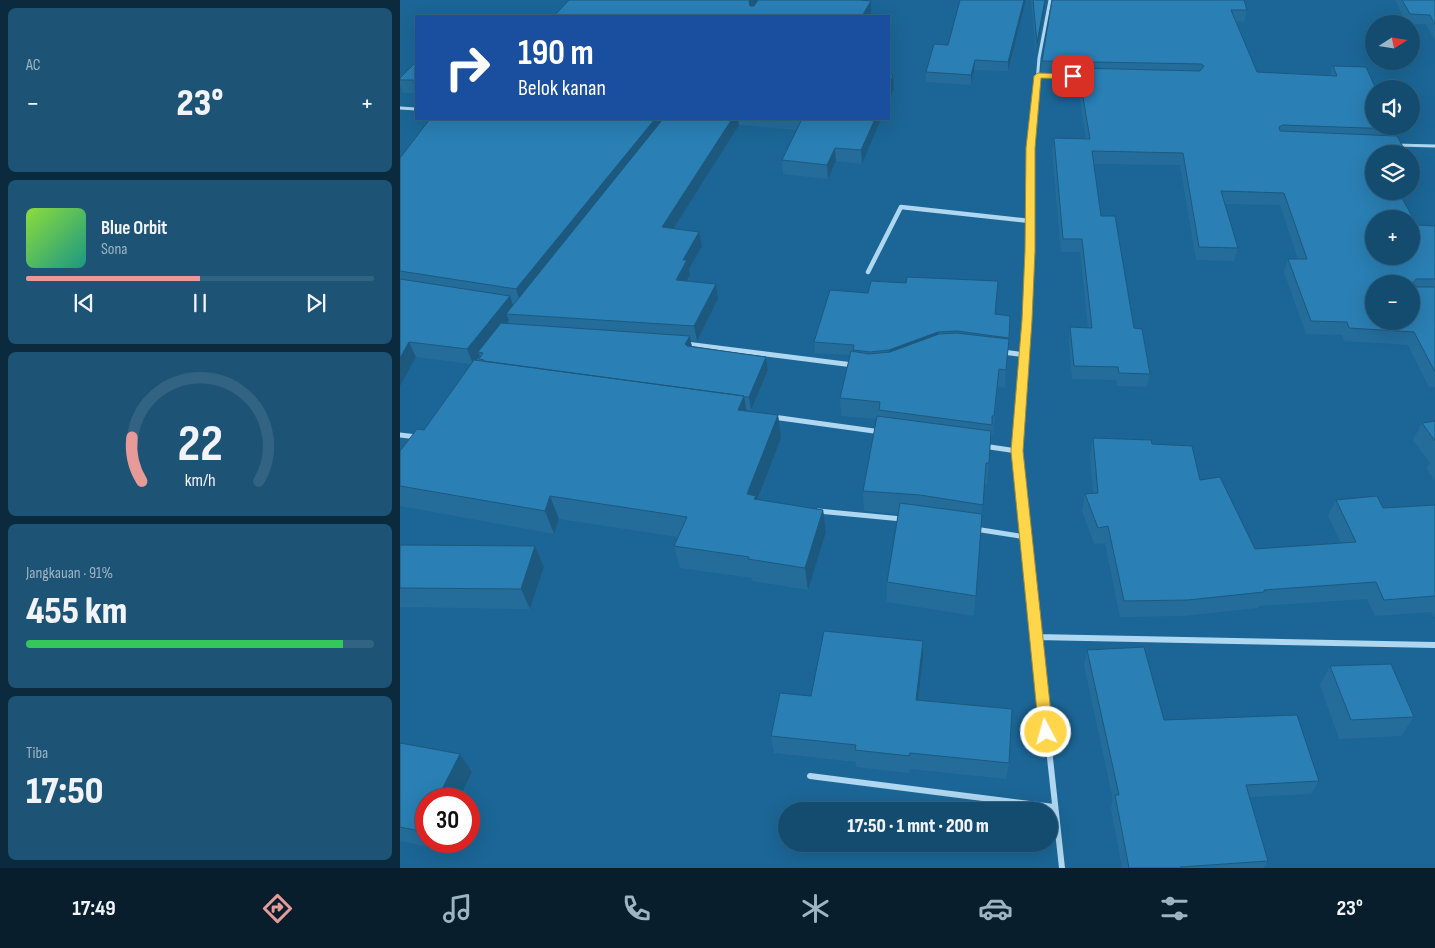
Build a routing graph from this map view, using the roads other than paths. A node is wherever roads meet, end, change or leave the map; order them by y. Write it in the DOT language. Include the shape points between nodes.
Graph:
graph roads {
  1 [pos="1050,0"];
  2 [pos="1038,76"];
  3 [pos="1085,77"];
  4 [pos="400,108"];
  5 [pos="415,109"];
  6 [pos="1420,146"];
  7 [pos="1435,146"];
  8 [pos="1030,221"];
  9 [pos="868,272"];
  10 [pos="676,344"];
  11 [pos="996,351"];
  12 [pos="1026,355"];
  13 [pos="860,366"];
  14 [pos="763,416"];
  15 [pos="890,434"];
  16 [pos="400,435"];
  17 [pos="417,445"];
  18 [pos="978,446"];
  19 [pos="1017,451"];
  20 [pos="808,509"];
  21 [pos="910,520"];
  22 [pos="968,528"];
  23 [pos="1026,537"];
  24 [pos="1036,638"];
  25 [pos="1435,645"];
  26 [pos="810,776"];
  27 [pos="1015,802"];
  28 [pos="1053,802"];
  29 [pos="1058,838"];
  30 [pos="1062,868"];
  1 -- 2 [label="street"];
  2 -- 3 [label="street"];
  2 -- 8 [label="street" via="1030,148"];
  4 -- 5 [label="street"];
  6 -- 7 [label="street"];
  8 -- 9 [label="street" via="901,207"];
  8 -- 12 [label="street"];
  10 -- 13 [label="street"];
  11 -- 12 [label="street"];
  12 -- 19 [label="street"];
  14 -- 15 [label="street"];
  16 -- 17 [label="street" via="423,438"];
  18 -- 19 [label="street"];
  19 -- 23 [label="street"];
  20 -- 21 [label="street"];
  22 -- 23 [label="street"];
  23 -- 24 [label="street"];
  24 -- 25 [label="street"];
  24 -- 28 [label="street"];
  26 -- 27 [label="street"];
  29 -- 30 [label="street"];
}
